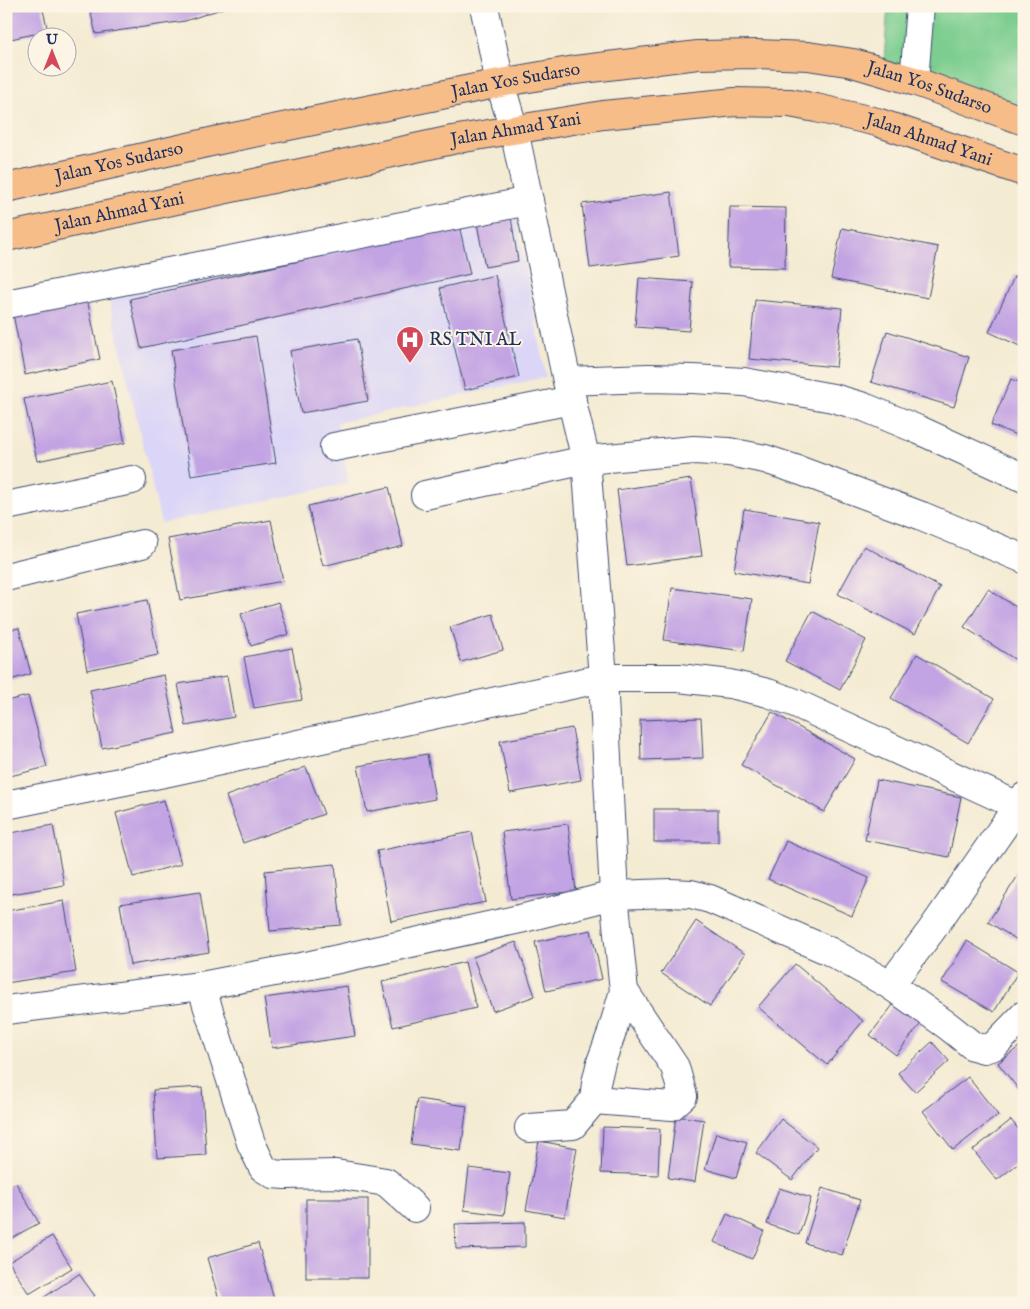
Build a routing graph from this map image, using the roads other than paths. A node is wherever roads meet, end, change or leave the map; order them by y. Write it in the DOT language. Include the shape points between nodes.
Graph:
graph roads {
  1 [pos="484,6"];
  2 [pos="920,6"];
  3 [pos="914,81"];
  4 [pos="500,83"];
  5 [pos="1024,121"];
  6 [pos="514,130"];
  7 [pos="1024,172"];
  8 [pos="6,188"];
  9 [pos="529,201"];
  10 [pos="6,237"];
  11 [pos="6,304"];
  12 [pos="569,391"];
  13 [pos="334,447"];
  14 [pos="586,460"];
  15 [pos="1024,478"];
  16 [pos="132,480"];
  17 [pos="425,495"];
  18 [pos="6,506"];
  19 [pos="142,544"];
  20 [pos="1024,559"];
  21 [pos="6,577"];
  22 [pos="604,678"];
  23 [pos="1021,802"];
  24 [pos="6,805"];
  25 [pos="614,895"];
  26 [pos="890,985"];
  27 [pos="201,986"];
  28 [pos="624,991"];
  29 [pos="6,1010"];
  30 [pos="1024,1015"];
  31 [pos="594,1100"];
  32 [pos="530,1128"];
  33 [pos="415,1208"];
  1 -- 4 [label="street"];
  2 -- 3 [label="street"];
  3 -- 4 [label="highway, Jalan Yos Sudarso" via="853,63 808,56 757,54 698,55"];
  3 -- 5 [label="highway, Jalan Yos Sudarso"];
  4 -- 6 [label="street"];
  4 -- 8 [label="highway, Jalan Yos Sudarso" via="224,139"];
  6 -- 7 [label="highway, Jalan Ahmad Yani" via="603,115 735,102 790,103 877,122"];
  6 -- 9 [label="street"];
  6 -- 10 [label="highway, Jalan Ahmad Yani" via="452,140"];
  9 -- 11 [label="street"];
  9 -- 12 [label="street"];
  12 -- 13 [label="street"];
  12 -- 14 [label="street"];
  12 -- 15 [label="street" via="648,378 701,379 744,382 833,398 920,430"];
  14 -- 17 [label="street"];
  14 -- 20 [label="street" via="694,450 765,459 922,516"];
  14 -- 22 [label="street"];
  16 -- 18 [label="street"];
  19 -- 21 [label="street"];
  22 -- 23 [label="street" via="679,678 730,684 768,694"];
  22 -- 24 [label="street"];
  22 -- 25 [label="street"];
  23 -- 26 [label="street"];
  25 -- 26 [label="street" via="671,893 710,899 829,951"];
  25 -- 27 [label="street" via="311,965"];
  25 -- 28 [label="street"];
  26 -- 30 [label="street" via="973,1046 984,1050 994,1046"];
  27 -- 29 [label="street"];
  27 -- 33 [label="street" via="251,1143 263,1168 273,1174 336,1174 386,1182"];
  28 -- 31 [label="street" via="601,1062"];
  28 -- 31 [label="street" via="676,1067 683,1096 672,1106"];
  31 -- 32 [label="street" via="573,1124"];
}
